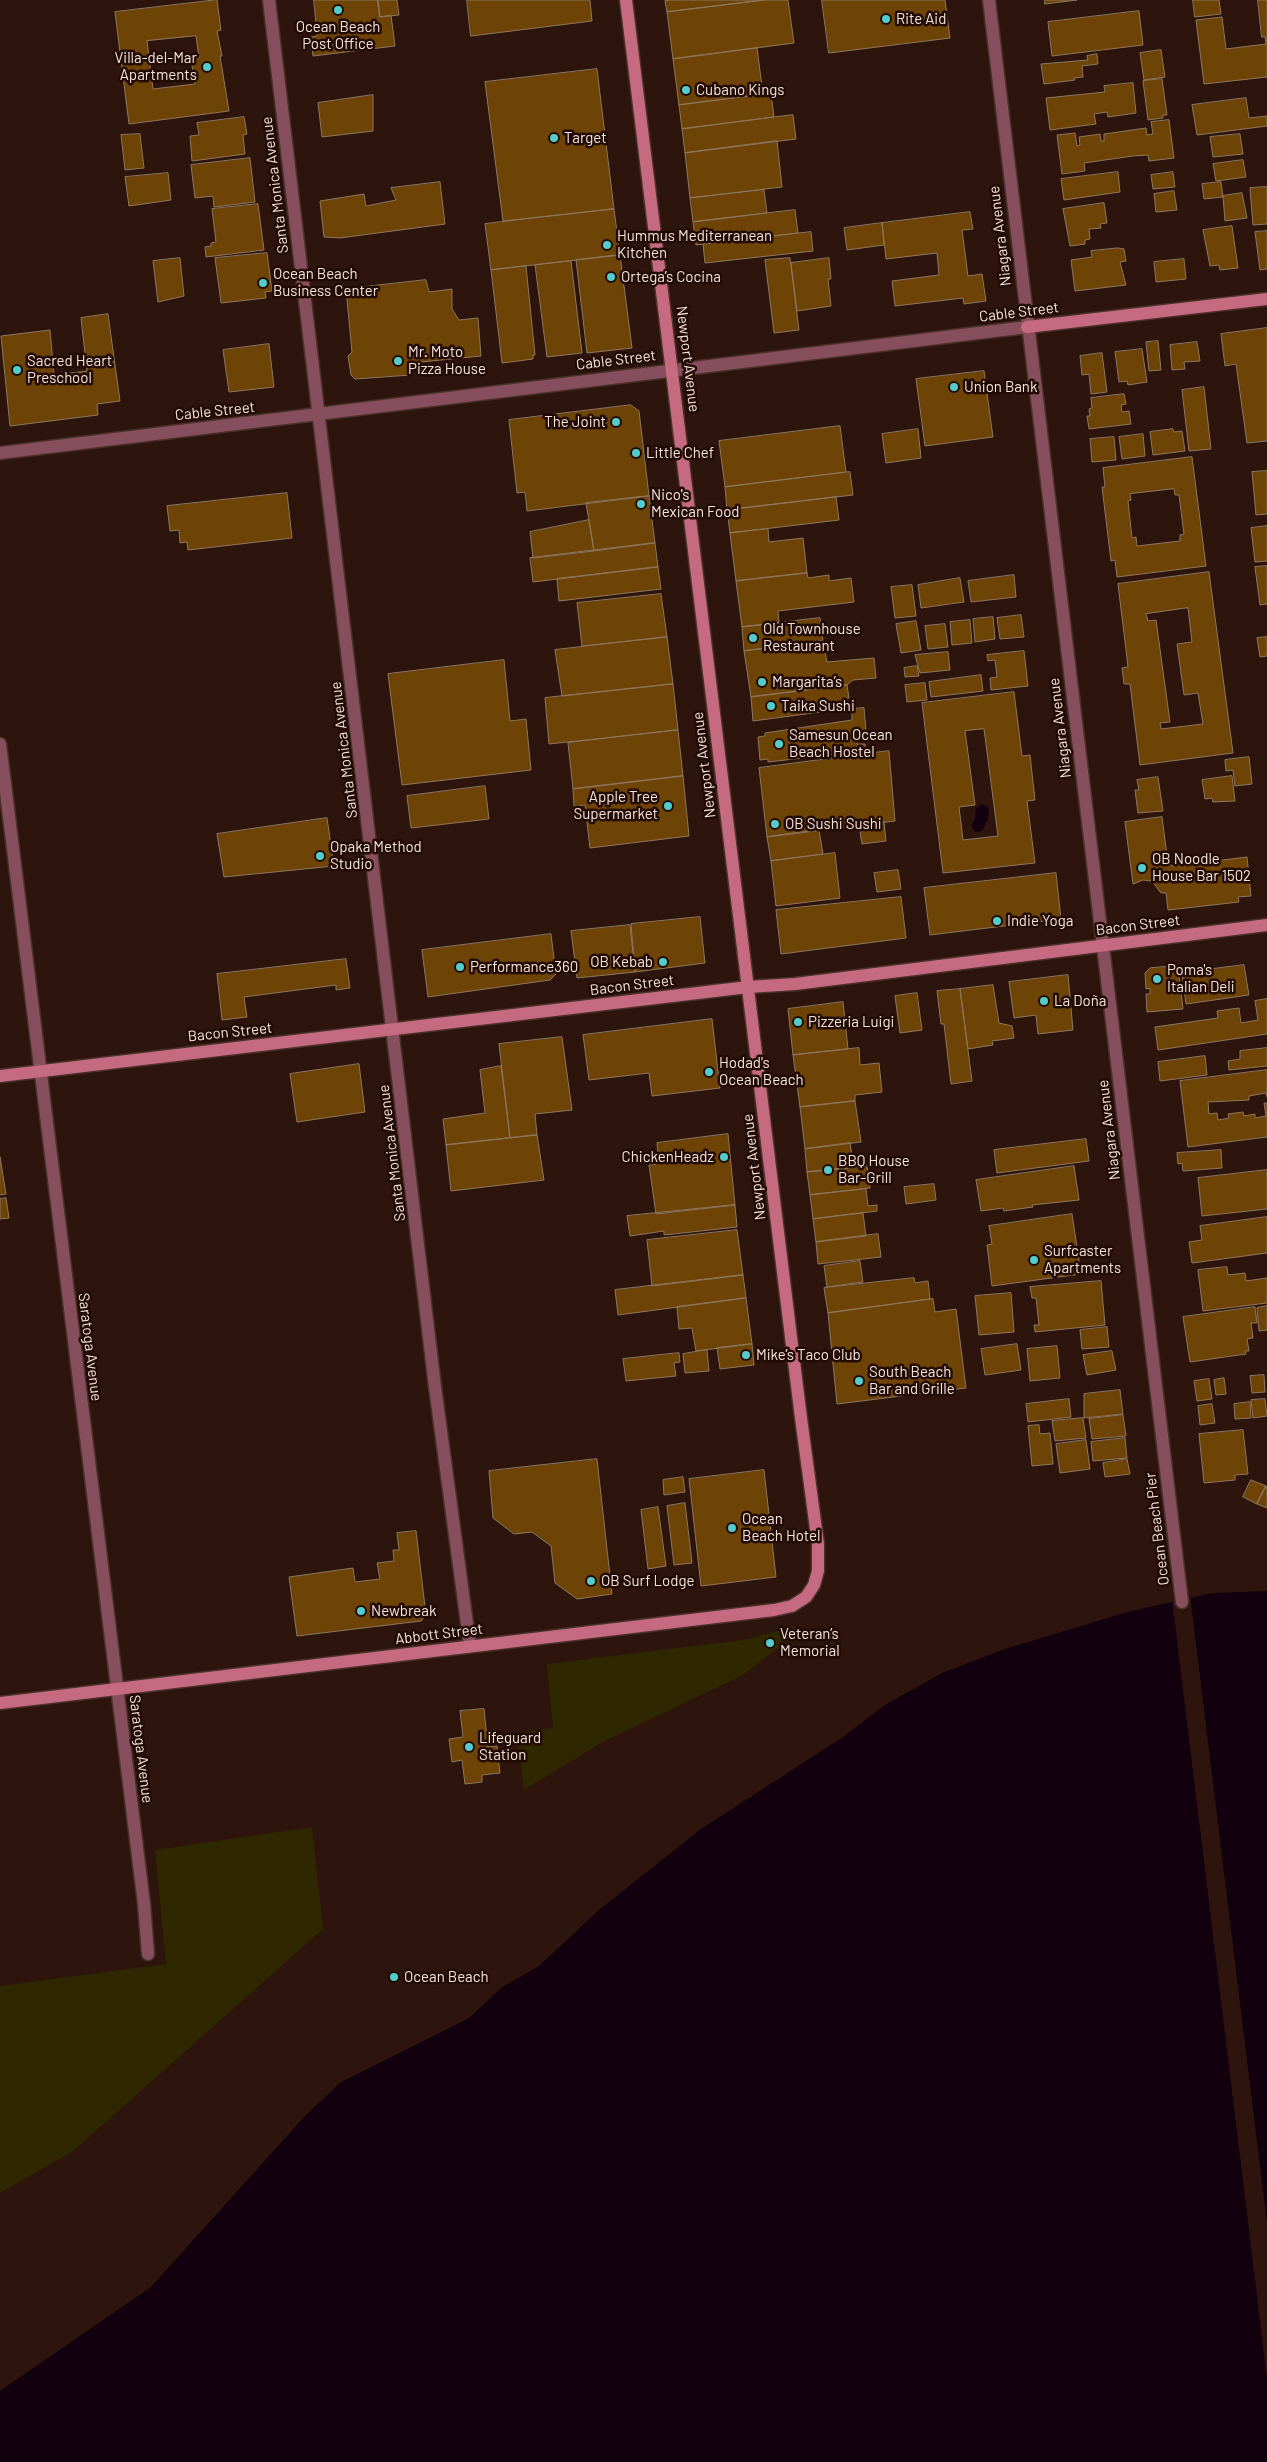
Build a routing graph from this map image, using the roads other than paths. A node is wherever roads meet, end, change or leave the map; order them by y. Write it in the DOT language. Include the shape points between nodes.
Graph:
graph roads {
  1 [pos="269,0"];
  2 [pos="626,0"];
  3 [pos="989,0"];
  4 [pos="1267,299"];
  5 [pos="1027,327"];
  6 [pos="673,370"];
  7 [pos="319,416"];
  8 [pos="0,453"];
  9 [pos="0,744"];
  10 [pos="1267,925"];
  11 [pos="1103,945"];
  12 [pos="748,987"];
  13 [pos="394,1029"];
  14 [pos="40,1072"];
  15 [pos="0,1076"];
  16 [pos="1164,1451"];
  17 [pos="815,1527"];
  18 [pos="1182,1602"];
  19 [pos="470,1646"];
  20 [pos="116,1688"];
  21 [pos="0,1703"];
  22 [pos="148,1954"];
  1 -- 7 [label="street, Santa Monica Avenue"];
  2 -- 6 [label="street, Newport Avenue"];
  3 -- 5 [label="street, Niagara Avenue"];
  4 -- 5 [label="street, Cable Street"];
  5 -- 6 [label="street, Cable Street"];
  5 -- 11 [label="street, Niagara Avenue"];
  6 -- 7 [label="street, Cable Street"];
  6 -- 12 [label="street, Newport Avenue"];
  7 -- 8 [label="street, Cable Street"];
  7 -- 13 [label="street, Santa Monica Avenue"];
  9 -- 14 [label="street, Saratoga Avenue"];
  10 -- 11 [label="street, Bacon Street"];
  11 -- 12 [label="street, Bacon Street" via="795,984"];
  11 -- 16 [label="street, Niagara Avenue"];
  12 -- 13 [label="street, Bacon Street"];
  12 -- 17 [label="street, Newport Avenue"];
  13 -- 14 [label="street, Bacon Street"];
  13 -- 19 [label="street, Santa Monica Avenue" via="435,1388"];
  14 -- 15 [label="street, Bacon Street"];
  14 -- 20 [label="street, Saratoga Avenue"];
  16 -- 18 [label="street, Ocean Beach Pier"];
  17 -- 19 [label="street, Abbott Street" via="819,1557 814,1585 806,1597 792,1606"];
  19 -- 20 [label="street, Abbott Street"];
  20 -- 21 [label="street, Abbott Street"];
  20 -- 22 [label="street, Saratoga Avenue"];
}
